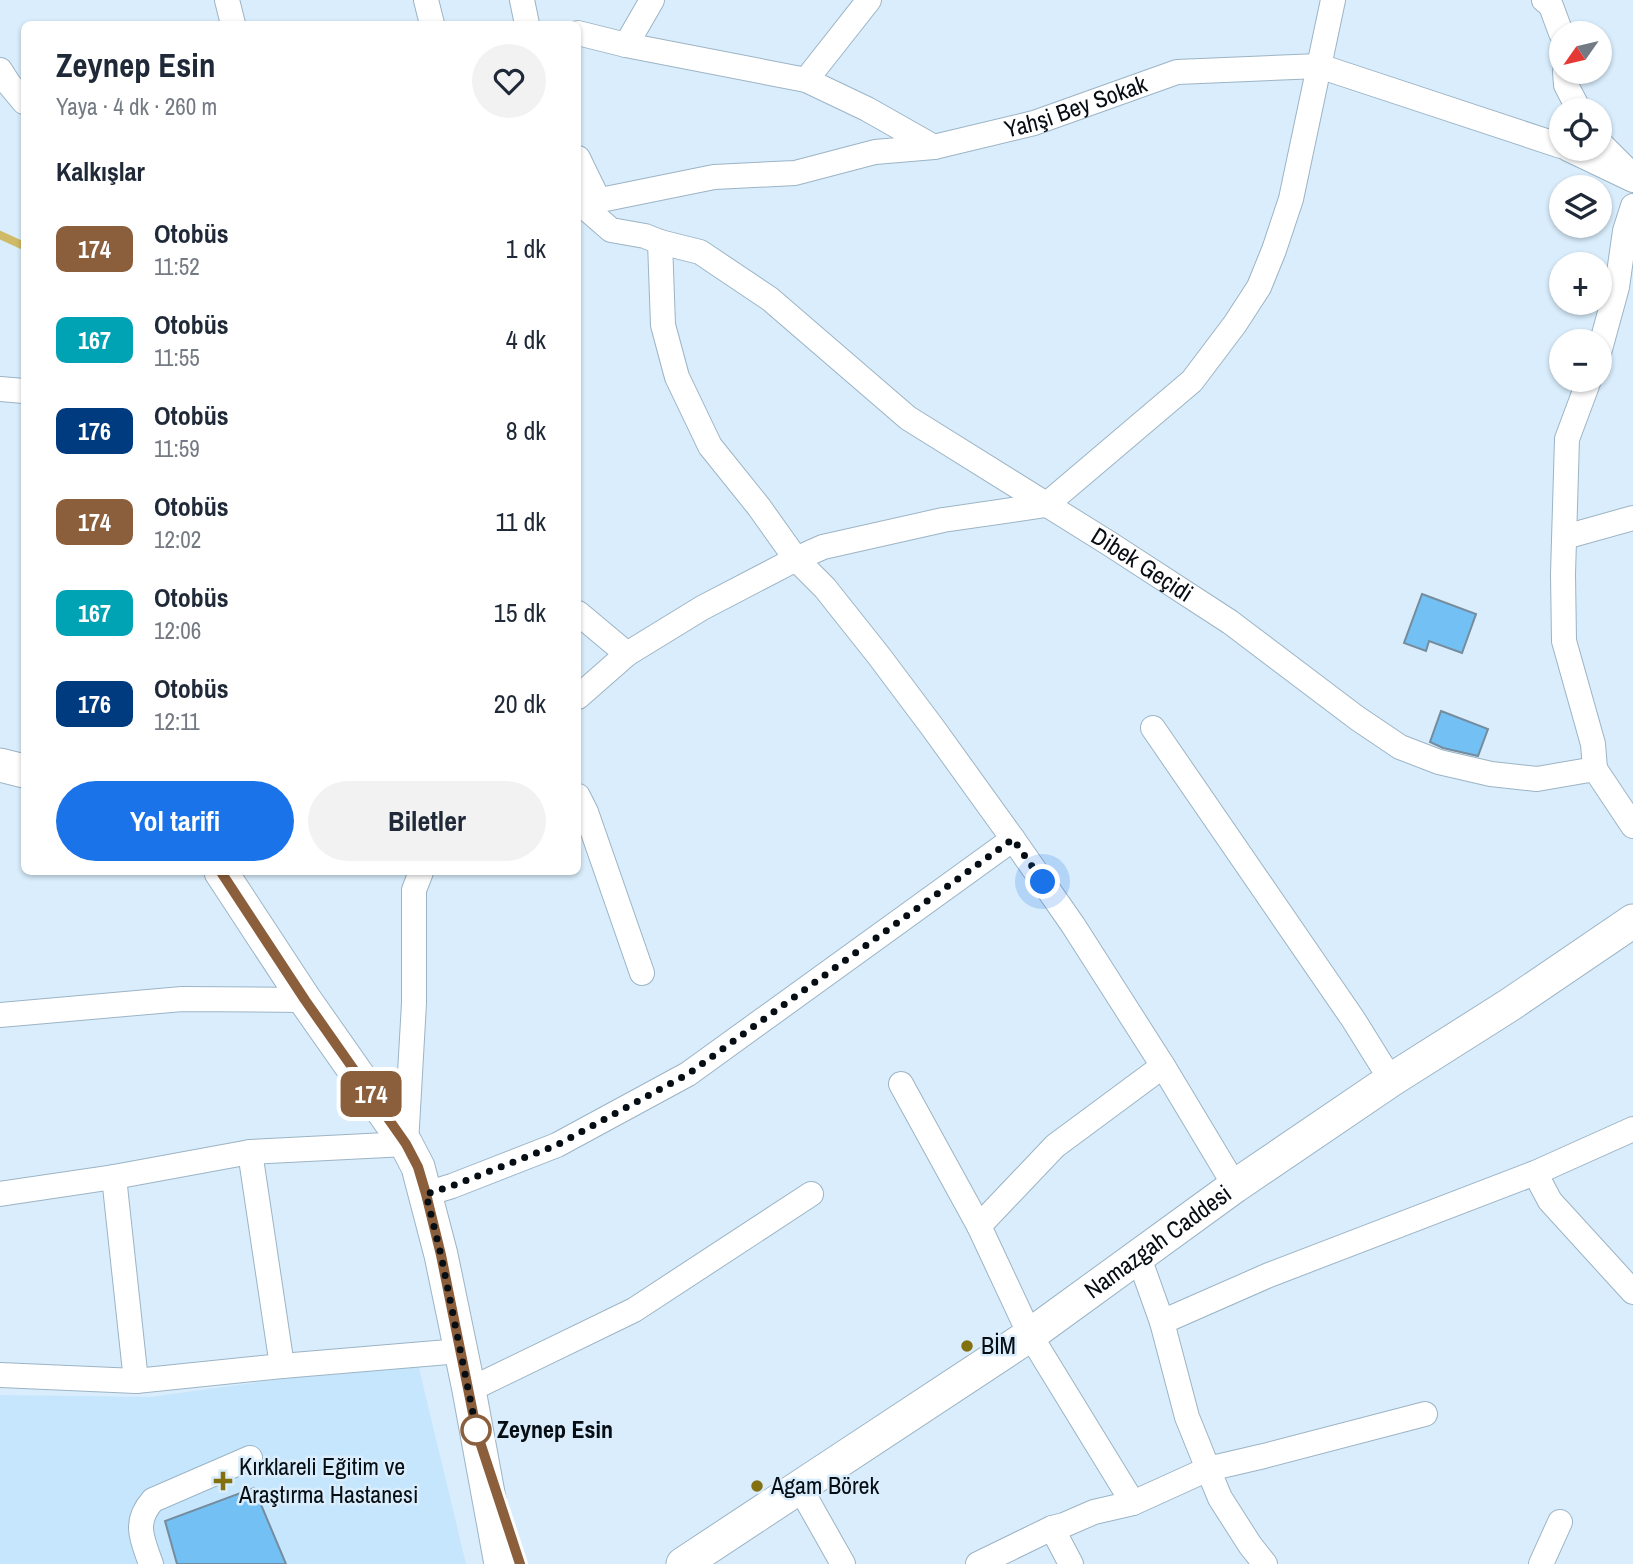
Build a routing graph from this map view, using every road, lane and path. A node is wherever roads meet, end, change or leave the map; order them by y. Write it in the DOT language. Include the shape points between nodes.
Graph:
graph roads {
  1 [pos="227,0"];
  2 [pos="426,0"];
  3 [pos="652,0"];
  4 [pos="869,0"];
  5 [pos="1333,0"];
  6 [pos="1549,2"];
  7 [pos="232,21"];
  8 [pos="431,21"];
  9 [pos="1556,21"];
  10 [pos="581,34"];
  11 [pos="626,45"];
  12 [pos="1319,66"];
  13 [pos="0,70"];
  14 [pos="806,80"];
  15 [pos="21,98"];
  16 [pos="1549,142"];
  17 [pos="933,148"];
  18 [pos="1612,156"];
  19 [pos="1595,161"];
  20 [pos="581,164"];
  21 [pos="1633,178"];
  22 [pos="581,205"];
  23 [pos="581,206"];
  24 [pos="1633,206"];
  25 [pos="581,208"];
  26 [pos="660,242"];
  27 [pos="1625,288"];
  28 [pos="1608,329"];
  29 [pos="0,389"];
  30 [pos="21,391"];
  31 [pos="1585,392"];
  32 [pos="1046,505"];
  33 [pos="1633,518"];
  34 [pos="1565,537"];
  35 [pos="796,559"];
  36 [pos="581,616"];
  37 [pos="627,654"];
  38 [pos="581,695"];
  39 [pos="1153,728"];
  40 [pos="0,765"];
  41 [pos="1595,769"];
  42 [pos="21,770"];
  43 [pos="581,802"];
  44 [pos="1633,826"];
  45 [pos="1013,839"];
  46 [pos="223,875"];
  47 [pos="420,875"];
  48 [pos="1633,921"];
  49 [pos="642,973"];
  50 [pos="305,1000"];
  51 [pos="0,1015"];
  52 [pos="1163,1066"];
  53 [pos="1391,1080"];
  54 [pos="901,1084"];
  55 [pos="1633,1129"];
  56 [pos="406,1144"];
  57 [pos="250,1152"];
  58 [pos="1535,1173"];
  59 [pos="114,1177"];
  60 [pos="1235,1186"];
  61 [pos="0,1194"];
  62 [pos="426,1194"];
  63 [pos="811,1194"];
  64 [pos="979,1226"];
  65 [pos="1138,1255"];
  66 [pos="1633,1292"];
  67 [pos="1162,1322"];
  68 [pos="1030,1335"];
  69 [pos="460,1351"];
  70 [pos="282,1366"];
  71 [pos="0,1375"];
  72 [pos="136,1381"];
  73 [pos="469,1390"];
  74 [pos="1425,1414"];
  75 [pos="477,1433"];
  76 [pos="250,1458"];
  77 [pos="1208,1469"];
  78 [pos="799,1486"];
  79 [pos="1133,1503"];
  80 [pos="1560,1521"];
  81 [pos="1052,1528"];
  82 [pos="151,1564"];
  83 [pos="500,1564"];
  84 [pos="520,1564"];
  85 [pos="683,1564"];
  86 [pos="843,1564"];
  87 [pos="978,1564"];
  88 [pos="1071,1564"];
  89 [pos="1265,1564"];
  90 [pos="1541,1564"];
  1 -- 7 [label="street"];
  2 -- 8 [label="street"];
  3 -- 11 [label="street"];
  4 -- 14 [label="street"];
  5 -- 12 [label="street"];
  6 -- 9 [label="street"];
  10 -- 11 [label="street"];
  11 -- 14 [label="street"];
  12 -- 16 [label="street, Yahşi Bey Sokak"];
  12 -- 17 [label="street, Yahşi Bey Sokak" via="1177,72 1034,123"];
  12 -- 32 [label="street" via="1291,199 1259,287 1236,324 1192,381"];
  13 -- 15 [label="street"];
  14 -- 17 [label="street"];
  17 -- 23 [label="street, Yahşi Bey Sokak" via="875,152 796,173 714,177"];
  18 -- 21 [label="street"];
  19 -- 21 [label="street"];
  20 -- 22 [label="street" via="597,197"];
  24 -- 27 [label="street" via="1625,231"];
  25 -- 26 [label="street, Dibek Geçidi" via="611,230"];
  26 -- 32 [label="street, Dibek Geçidi" via="700,252 770,299 908,418"];
  26 -- 35 [label="street" via="663,325 677,377 710,446"];
  27 -- 28 [label="street"];
  29 -- 30 [label="street"];
  31 -- 34 [label="street" via="1567,439"];
  32 -- 35 [label="street" via="943,520 823,547"];
  32 -- 41 [label="street, Dibek Geçidi" via="1230,622 1400,747 1440,762 1503,776 1536,779"];
  33 -- 34 [label="street"];
  34 -- 41 [label="street" via="1564,641 1593,744"];
  35 -- 37 [label="street"];
  35 -- 45 [label="street" via="879,656"];
  36 -- 37 [label="street"];
  37 -- 38 [label="street"];
  39 -- 53 [label="street"];
  40 -- 42 [label="street"];
  41 -- 44 [label="street"];
  43 -- 49 [label="street"];
  45 -- 52 [label="street"];
  45 -- 62 [label="street" via="688,1074 557,1145"];
  46 -- 50 [label="street"];
  47 -- 56 [label="street" via="414,890 414,1003"];
  48 -- 53 [label="street, Namazgah Caddesi"];
  50 -- 51 [label="street" via="182,999"];
  50 -- 56 [label="street"];
  52 -- 60 [label="street"];
  52 -- 64 [label="street" via="1055,1146"];
  53 -- 60 [label="street, Namazgah Caddesi"];
  54 -- 64 [label="street"];
  55 -- 58 [label="street"];
  56 -- 57 [label="street"];
  56 -- 62 [label="street"];
  57 -- 59 [label="street"];
  57 -- 70 [label="street"];
  58 -- 66 [label="street" via="1550,1201"];
  58 -- 67 [label="street" via="1269,1275"];
  59 -- 61 [label="street"];
  59 -- 72 [label="street"];
  60 -- 65 [label="street, Namazgah Caddesi"];
  62 -- 69 [label="street"];
  63 -- 73 [label="street" via="634,1310"];
  64 -- 68 [label="street"];
  65 -- 67 [label="street"];
  65 -- 68 [label="street, Namazgah Caddesi"];
  67 -- 77 [label="street" via="1187,1417"];
  68 -- 78 [label="street, Namazgah Caddesi"];
  68 -- 79 [label="street"];
  69 -- 70 [label="street"];
  69 -- 73 [label="street"];
  70 -- 72 [label="street"];
  71 -- 72 [label="street"];
  73 -- 75 [label="street"];
  74 -- 77 [label="street"];
  75 -- 83 [label="street"];
  75 -- 84 [label="street"];
  76 -- 82 [label="street" via="153,1500 143,1511 141,1536"];
  77 -- 79 [label="street"];
  77 -- 89 [label="street" via="1220,1497"];
  78 -- 85 [label="street, Namazgah Caddesi"];
  78 -- 86 [label="street"];
  79 -- 81 [label="street"];
  80 -- 90 [label="street"];
  81 -- 87 [label="street"];
  81 -- 88 [label="street"];
}
